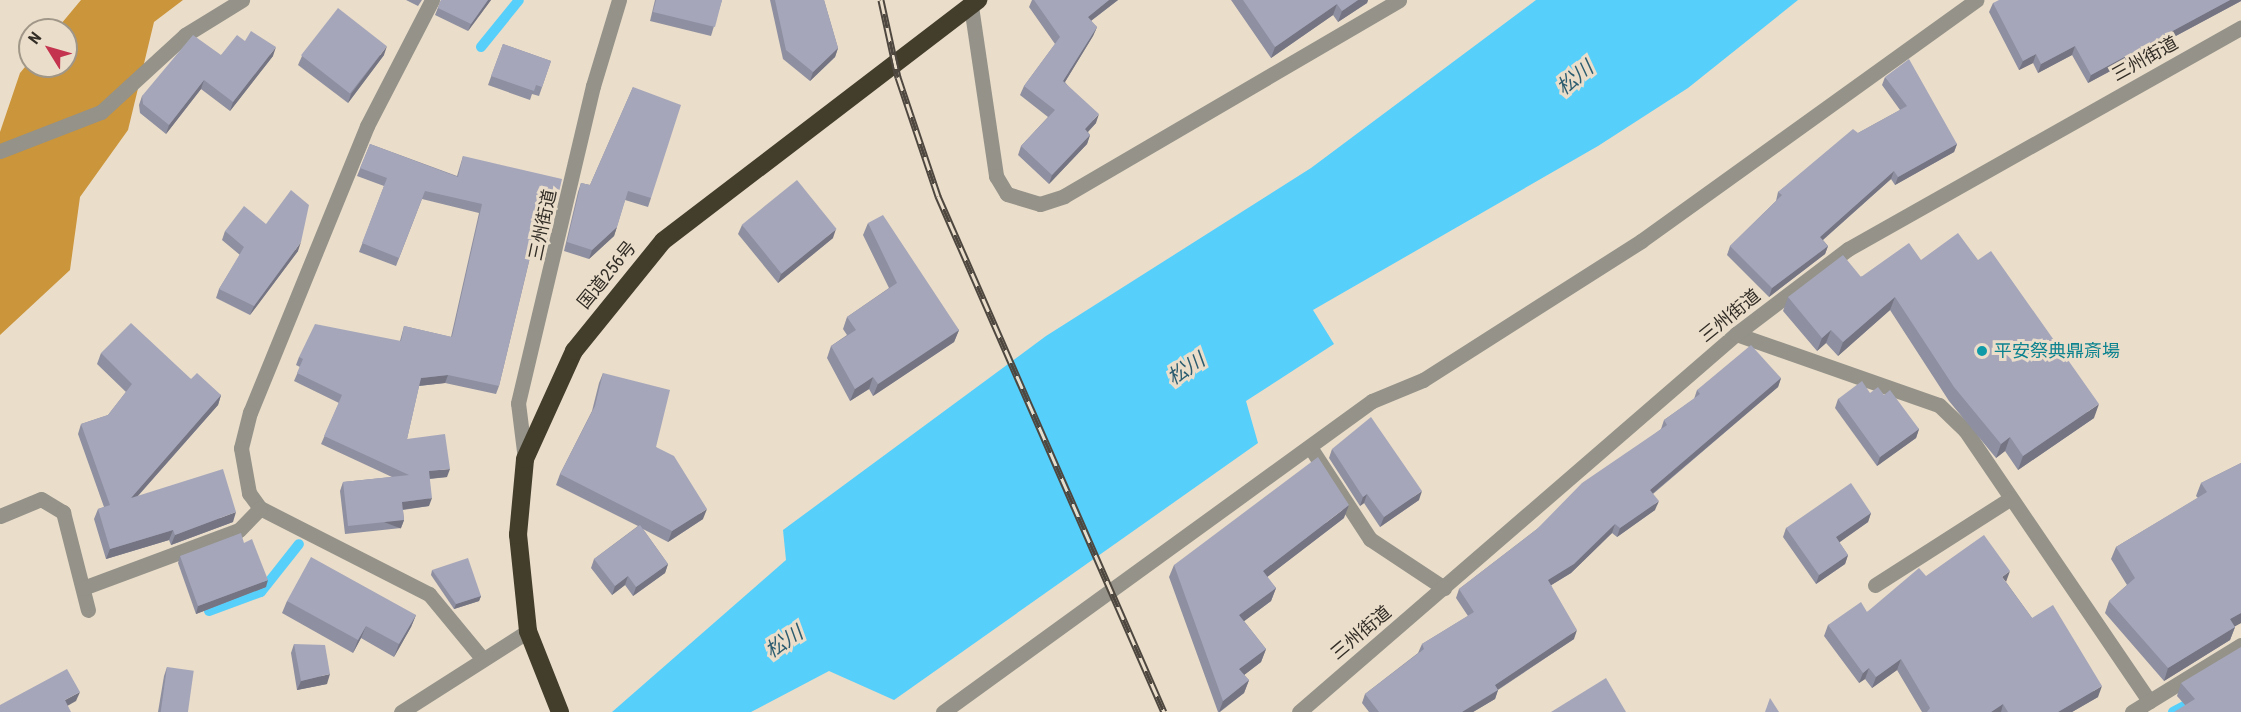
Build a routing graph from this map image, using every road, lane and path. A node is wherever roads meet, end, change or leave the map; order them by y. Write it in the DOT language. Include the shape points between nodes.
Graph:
graph roads {
  1 [pos="242,0"];
  2 [pos="432,0"];
  3 [pos="619,0"];
  4 [pos="1399,0"];
  5 [pos="1976,0"];
  6 [pos="974,3"];
  7 [pos="2241,28"];
  8 [pos="0,151"];
  9 [pos="1736,334"];
  10 [pos="1310,447"];
  11 [pos="525,459"];
  12 [pos="2011,498"];
  13 [pos="260,508"];
  14 [pos="0,516"];
  15 [pos="1875,585"];
  16 [pos="83,588"];
  17 [pos="1444,588"];
  18 [pos="88,610"];
  19 [pos="528,631"];
  20 [pos="2241,645"];
  21 [pos="482,658"];
  22 [pos="2149,701"];
  23 [pos="401,712"];
  24 [pos="560,712"];
  25 [pos="943,712"];
  26 [pos="1299,712"];
  27 [pos="2132,712"];
  1 -- 8 [label="street" via="185,35 101,112"];
  2 -- 13 [label="street" via="367,126 250,412 241,448 249,493"];
  3 -- 11 [label="street, 三州街道" via="593,86 518,403"];
  4 -- 6 [label="street" via="1074,190 1040,204 1007,194 996,176"];
  5 -- 10 [label="street" via="1641,241 1424,380 1372,401"];
  6 -- 11 [label="highway, 国道256号" via="640,262 574,351"];
  7 -- 9 [label="street, 三州街道" via="1886,224"];
  9 -- 12 [label="street" via="1939,405 1965,430"];
  9 -- 17 [label="street, 三州街道"];
  10 -- 17 [label="street" via="1370,539"];
  10 -- 25 [label="street"];
  11 -- 19 [label="highway, 国道256号" via="519,535"];
  12 -- 15 [label="street"];
  12 -- 22 [label="street"];
  13 -- 16 [label="street" via="239,530"];
  13 -- 21 [label="street" via="429,594"];
  14 -- 16 [label="street" via="41,499 63,512"];
  16 -- 18 [label="street"];
  17 -- 26 [label="street, 三州街道"];
  19 -- 21 [label="street"];
  19 -- 24 [label="highway, 国道256号" via="541,673"];
  20 -- 22 [label="street"];
  21 -- 23 [label="street"];
  22 -- 27 [label="street"];
}
